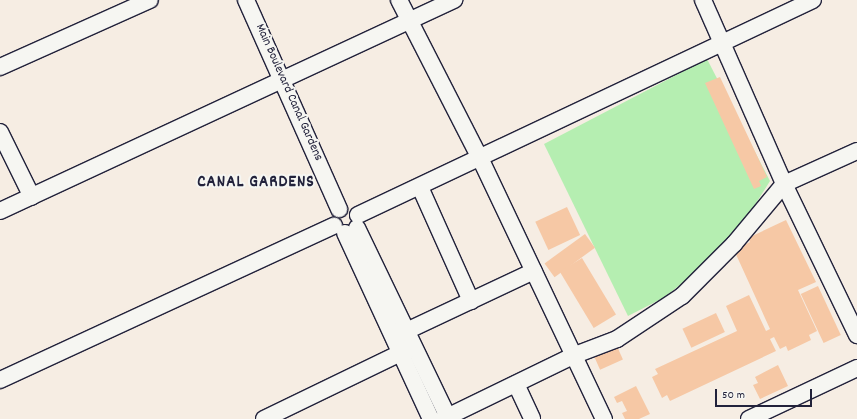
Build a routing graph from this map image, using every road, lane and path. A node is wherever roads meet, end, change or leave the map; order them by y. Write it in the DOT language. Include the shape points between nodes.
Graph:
graph roads {
  1 [pos="150,0"];
  2 [pos="246,0"];
  3 [pos="399,0"];
  4 [pos="454,0"];
  5 [pos="703,0"];
  6 [pos="813,0"];
  7 [pos="409,21"];
  8 [pos="724,43"];
  9 [pos="0,67"];
  10 [pos="283,80"];
  11 [pos="0,132"];
  12 [pos="857,151"];
  13 [pos="480,158"];
  14 [pos="784,184"];
  15 [pos="420,187"];
  16 [pos="32,197"];
  17 [pos="0,211"];
  18 [pos="348,226"];
  19 [pos="534,271"];
  20 [pos="471,301"];
  21 [pos="400,334"];
  22 [pos="857,334"];
  23 [pos="407,350"];
  24 [pos="575,355"];
  25 [pos="857,368"];
  26 [pos="0,380"];
  27 [pos="516,384"];
  28 [pos="272,417"];
  29 [pos="446,418"];
  30 [pos="431,419"];
  31 [pos="532,419"];
  32 [pos="604,419"];
  33 [pos="749,419"];
  1 -- 9 [label="street"];
  2 -- 10 [label="street, Main Boulevard Canal Gardens"];
  3 -- 7 [label="street"];
  4 -- 7 [label="street"];
  5 -- 8 [label="street"];
  6 -- 8 [label="street"];
  7 -- 10 [label="street"];
  7 -- 13 [label="street"];
  8 -- 13 [label="street"];
  8 -- 14 [label="street"];
  10 -- 16 [label="street"];
  10 -- 18 [label="street, Main Boulevard Canal Gardens" via="339,209 333,216"];
  11 -- 16 [label="street"];
  12 -- 14 [label="street"];
  13 -- 15 [label="street"];
  13 -- 19 [label="street"];
  14 -- 22 [label="street"];
  14 -- 24 [label="street" via="734,244 682,296 617,339"];
  15 -- 18 [label="street"];
  15 -- 20 [label="street"];
  16 -- 17 [label="street"];
  18 -- 21 [label="street"];
  18 -- 26 [label="street"];
  19 -- 20 [label="street"];
  19 -- 24 [label="street"];
  20 -- 21 [label="street"];
  21 -- 23 [label="street"];
  23 -- 28 [label="street"];
  23 -- 29 [label="street"];
  23 -- 30 [label="street"];
  24 -- 27 [label="street"];
  24 -- 32 [label="street"];
  25 -- 33 [label="street"];
  27 -- 29 [label="street"];
  27 -- 31 [label="street"];
}
